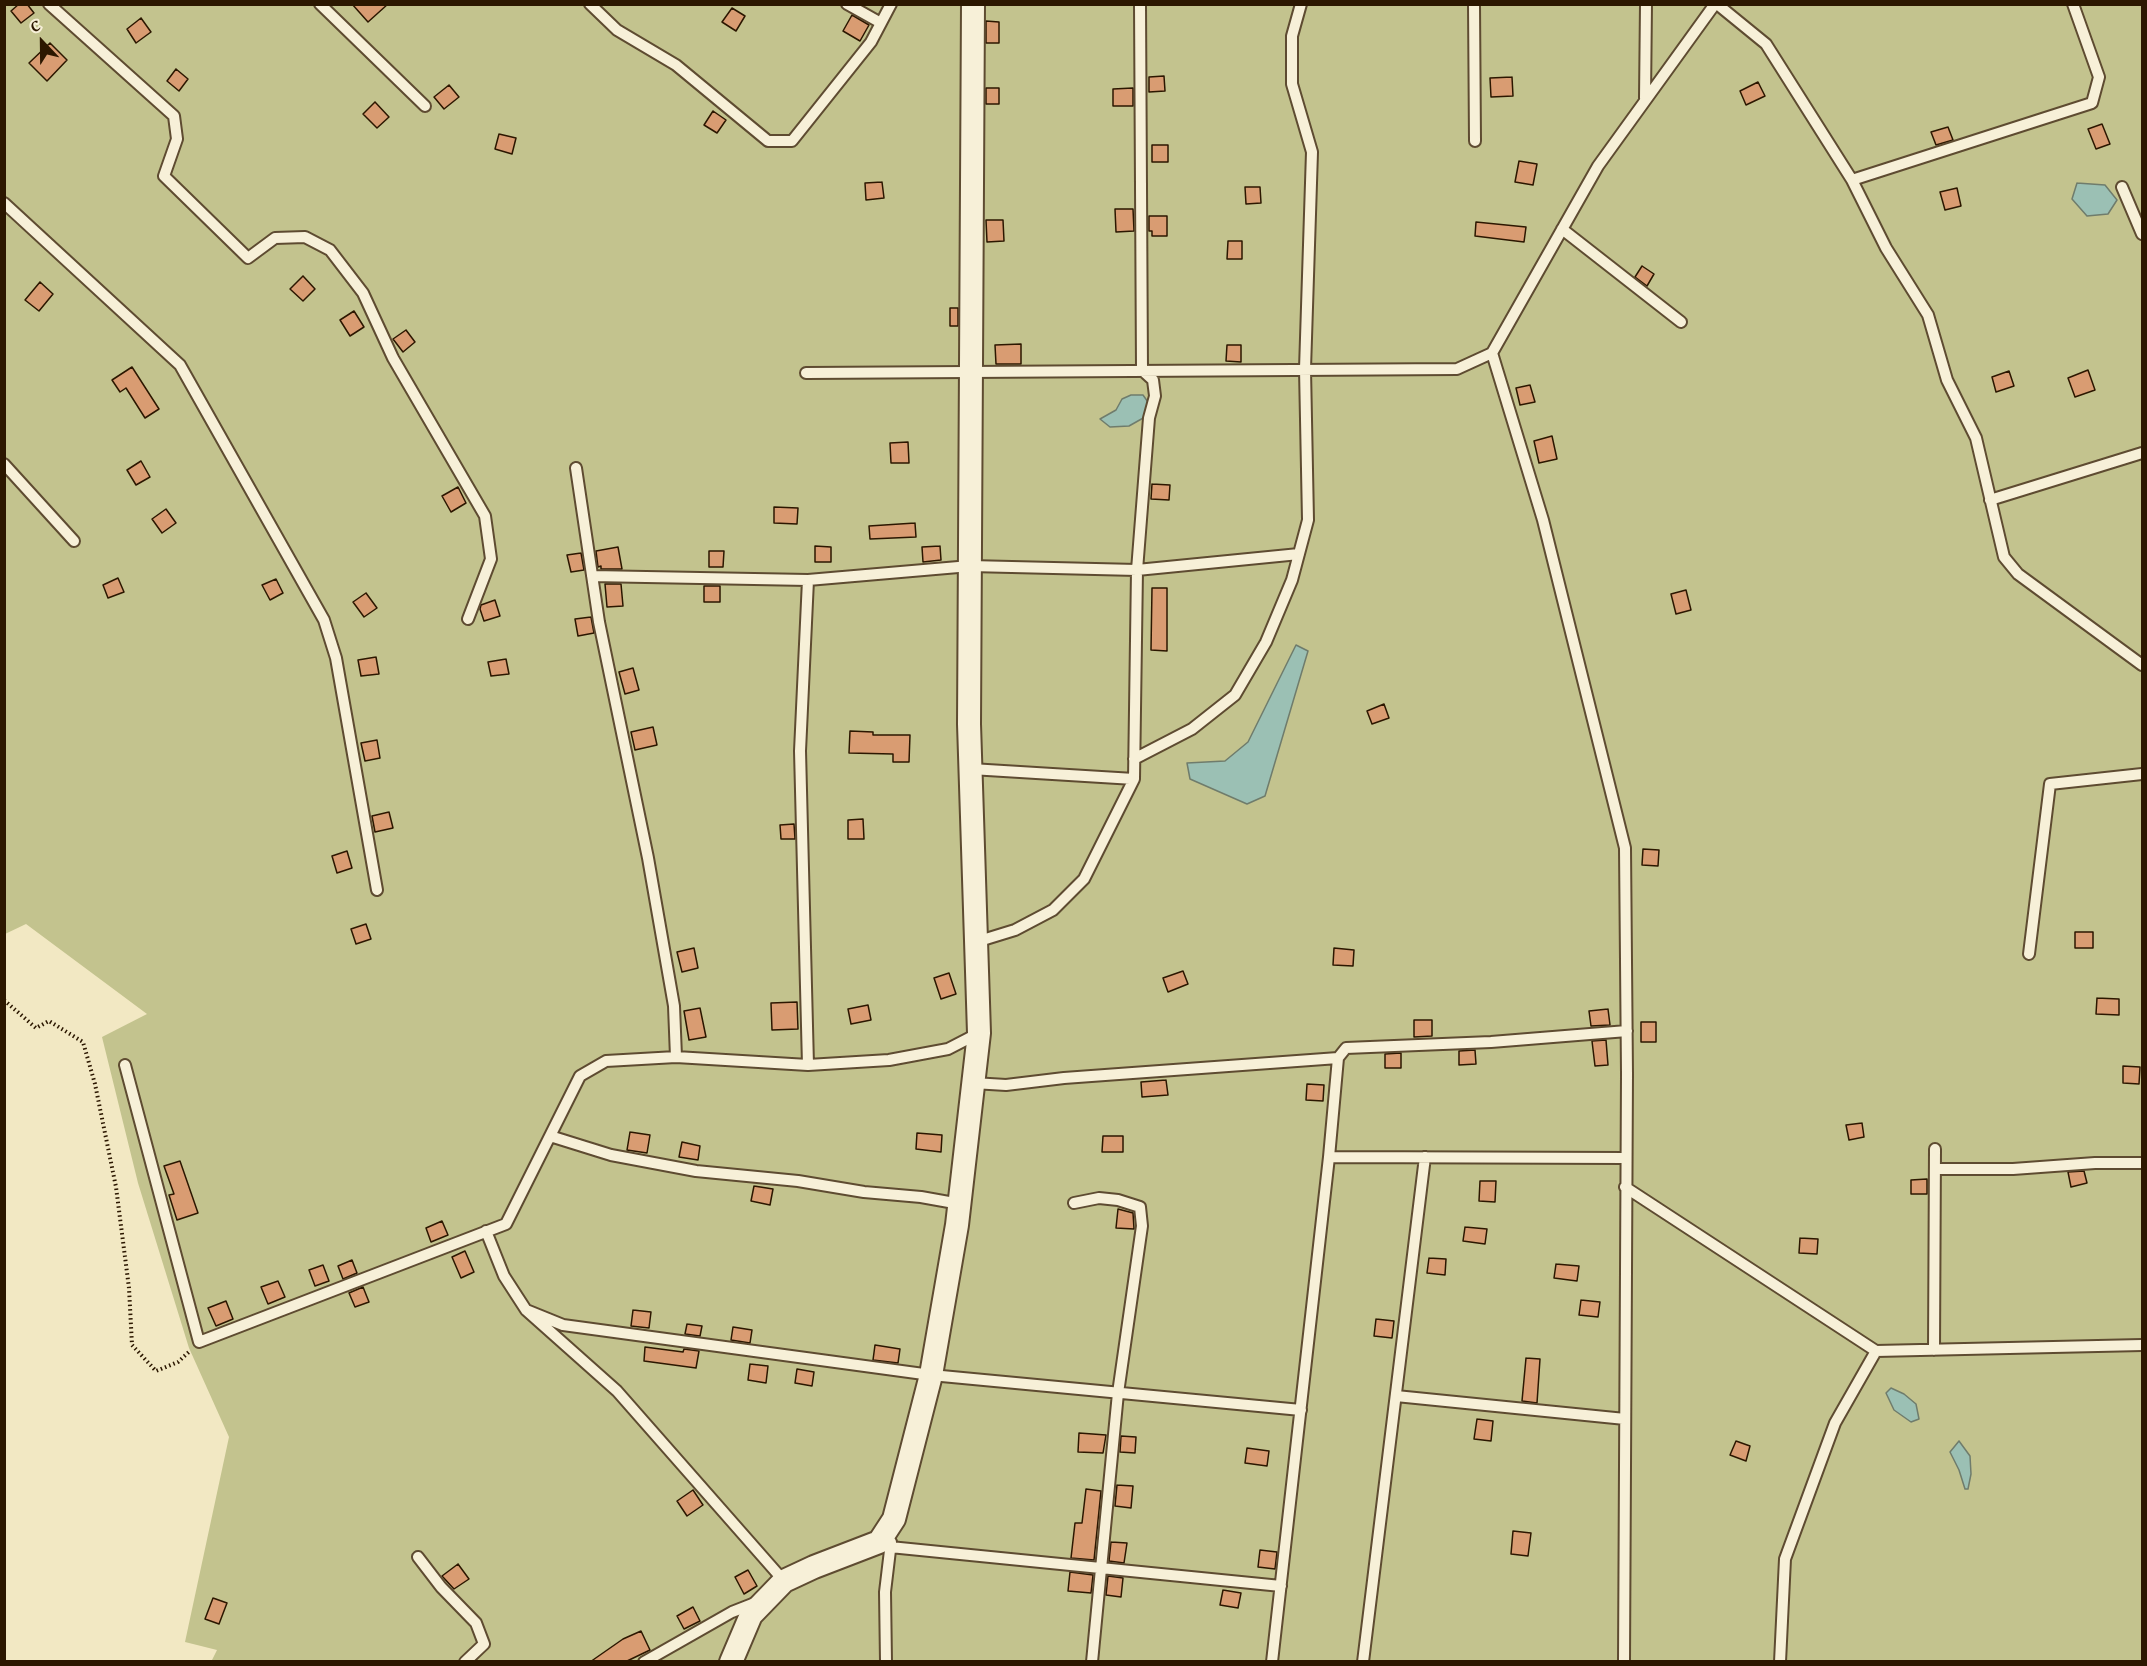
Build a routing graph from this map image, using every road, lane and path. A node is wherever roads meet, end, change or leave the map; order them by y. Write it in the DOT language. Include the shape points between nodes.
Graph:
graph roads {
  1 [pos="49,4"];
  2 [pos="320,4"];
  3 [pos="590,4"];
  4 [pos="847,4"];
  5 [pos="891,4"];
  6 [pos="973,4"];
  7 [pos="1140,4"];
  8 [pos="1301,4"];
  9 [pos="1474,4"];
  10 [pos="1646,4"];
  11 [pos="1716,4"];
  12 [pos="2073,4"];
  13 [pos="881,23"];
  14 [pos="1645,99"];
  15 [pos="425,106"];
  16 [pos="1475,141"];
  17 [pos="1852,180"];
  18 [pos="2122,188"];
  19 [pos="4,203"];
  20 [pos="1562,229"];
  21 [pos="2142,234"];
  22 [pos="1681,322"];
  23 [pos="1491,353"];
  24 [pos="1305,369"];
  25 [pos="1142,370"];
  26 [pos="972,372"];
  27 [pos="806,373"];
  28 [pos="2142,453"];
  29 [pos="4,464"];
  30 [pos="576,468"];
  31 [pos="1990,500"];
  32 [pos="74,541"];
  33 [pos="1299,554"];
  34 [pos="970,566"];
  35 [pos="1137,570"];
  36 [pos="592,576"];
  37 [pos="807,580"];
  38 [pos="468,619"];
  39 [pos="2142,665"];
  40 [pos="1134,759"];
  41 [pos="971,769"];
  42 [pos="2142,774"];
  43 [pos="1134,779"];
  44 [pos="376,891"];
  45 [pos="976,942"];
  46 [pos="2029,954"];
  47 [pos="4,1000"];
  48 [pos="1627,1031"];
  49 [pos="979,1033"];
  50 [pos="676,1057"];
  51 [pos="1338,1059"];
  52 [pos="125,1065"];
  53 [pos="808,1065"];
  54 [pos="973,1083"];
  55 [pos="550,1136"];
  56 [pos="1935,1149"];
  57 [pos="1329,1156"];
  58 [pos="1425,1157"];
  59 [pos="1625,1158"];
  60 [pos="2142,1163"];
  61 [pos="1935,1170"];
  62 [pos="1625,1187"];
  63 [pos="1074,1203"];
  64 [pos="960,1204"];
  65 [pos="486,1231"];
  66 [pos="526,1310"];
  67 [pos="199,1342"];
  68 [pos="2142,1345"];
  69 [pos="1934,1350"];
  70 [pos="1876,1351"];
  71 [pos="931,1375"];
  72 [pos="1118,1393"];
  73 [pos="1396,1396"];
  74 [pos="1301,1410"];
  75 [pos="1625,1419"];
  76 [pos="894,1519"];
  77 [pos="890,1547"];
  78 [pos="418,1557"];
  79 [pos="1101,1569"];
  80 [pos="784,1581"];
  81 [pos="1281,1586"];
  82 [pos="766,1599"];
  83 [pos="465,1662"];
  84 [pos="644,1662"];
  85 [pos="731,1662"];
  86 [pos="886,1662"];
  87 [pos="1092,1662"];
  88 [pos="1272,1662"];
  89 [pos="1363,1662"];
  90 [pos="1624,1662"];
  91 [pos="1780,1662"];
  1 -- 38 [label="lane" via="174,116 177,139 164,176 248,258 275,238 305,237 330,250 363,293 393,358 484,516 490,559"];
  2 -- 15 [label="lane"];
  3 -- 13 [label="lane" via="617,30 676,65 768,141 792,141 872,42"];
  4 -- 13 [label="lane"];
  5 -- 13 [label="lane"];
  6 -- 26 [label="street"];
  7 -- 25 [label="lane"];
  8 -- 24 [label="lane" via="1292,36 1292,84 1312,152"];
  9 -- 16 [label="lane"];
  10 -- 14 [label="lane"];
  11 -- 14 [label="lane"];
  11 -- 17 [label="lane" via="1766,44"];
  12 -- 17 [label="lane" via="2099,77 2092,103"];
  14 -- 20 [label="lane" via="1598,166"];
  17 -- 31 [label="lane" via="1886,248 1928,315 1947,380 1976,438"];
  18 -- 21 [label="lane"];
  19 -- 44 [label="lane" via="180,365 324,620 336,658"];
  20 -- 22 [label="lane"];
  20 -- 23 [label="lane"];
  23 -- 24 [label="lane" via="1457,369"];
  23 -- 48 [label="lane" via="1543,520 1625,848"];
  24 -- 25 [label="lane"];
  24 -- 33 [label="lane" via="1308,520"];
  25 -- 26 [label="lane"];
  25 -- 35 [label="lane" via="1153,380 1155,396 1149,418"];
  26 -- 27 [label="lane"];
  26 -- 34 [label="street"];
  28 -- 31 [label="lane"];
  29 -- 32 [label="lane"];
  30 -- 36 [label="lane"];
  31 -- 39 [label="lane" via="2004,557 2018,574"];
  33 -- 35 [label="lane"];
  33 -- 40 [label="lane" via="1266,642 1235,695 1192,729"];
  34 -- 35 [label="lane"];
  34 -- 37 [label="lane"];
  34 -- 41 [label="street"];
  35 -- 40 [label="lane"];
  36 -- 37 [label="lane"];
  36 -- 50 [label="lane" via="674,1006"];
  37 -- 53 [label="lane" via="800,751"];
  40 -- 43 [label="lane"];
  41 -- 43 [label="lane"];
  41 -- 45 [label="street"];
  42 -- 46 [label="lane" via="2050,784"];
  43 -- 45 [label="lane" via="1084,879 1053,910 1015,930"];
  45 -- 49 [label="street"];
  47 -- 67 [label="path" via="36,1028 49,1021 83,1042 116,1187 132,1345 156,1371 178,1362"];
  48 -- 51 [label="lane" via="1346,1048"];
  48 -- 59 [label="lane"];
  49 -- 53 [label="lane" via="948,1049 928,1053 889,1060"];
  49 -- 54 [label="street"];
  50 -- 53 [label="lane"];
  50 -- 55 [label="lane" via="606,1061 580,1076"];
  51 -- 54 [label="lane" via="1006,1084"];
  51 -- 57 [label="lane"];
  52 -- 67 [label="lane"];
  54 -- 64 [label="street"];
  55 -- 64 [label="lane" via="611,1155 696,1171"];
  55 -- 65 [label="lane" via="506,1224"];
  56 -- 61 [label="lane"];
  57 -- 58 [label="lane"];
  57 -- 74 [label="lane"];
  58 -- 59 [label="lane"];
  58 -- 73 [label="lane"];
  59 -- 62 [label="lane"];
  60 -- 61 [label="lane"];
  61 -- 69 [label="lane"];
  62 -- 70 [label="lane"];
  62 -- 75 [label="lane"];
  63 -- 72 [label="lane" via="1099,1198 1140,1207 1142,1226"];
  64 -- 71 [label="street"];
  65 -- 66 [label="lane" via="504,1276"];
  65 -- 67 [label="lane"];
  66 -- 71 [label="lane" via="563,1325"];
  66 -- 80 [label="lane" via="617,1391"];
  68 -- 69 [label="lane"];
  69 -- 70 [label="lane"];
  70 -- 91 [label="lane" via="1835,1423 1785,1559"];
  71 -- 72 [label="lane"];
  71 -- 76 [label="street"];
  72 -- 74 [label="lane"];
  72 -- 79 [label="lane"];
  73 -- 75 [label="lane"];
  73 -- 89 [label="lane"];
  74 -- 81 [label="lane"];
  75 -- 90 [label="lane"];
  76 -- 77 [label="lane"];
  76 -- 80 [label="street" via="879,1542"];
  77 -- 79 [label="lane"];
  77 -- 86 [label="lane" via="885,1592"];
  78 -- 83 [label="lane" via="476,1623 484,1644"];
  79 -- 81 [label="lane"];
  79 -- 87 [label="lane"];
  80 -- 82 [label="street"];
  81 -- 88 [label="lane"];
  82 -- 84 [label="lane" via="732,1612"];
  82 -- 85 [label="street" via="750,1615"];
}
